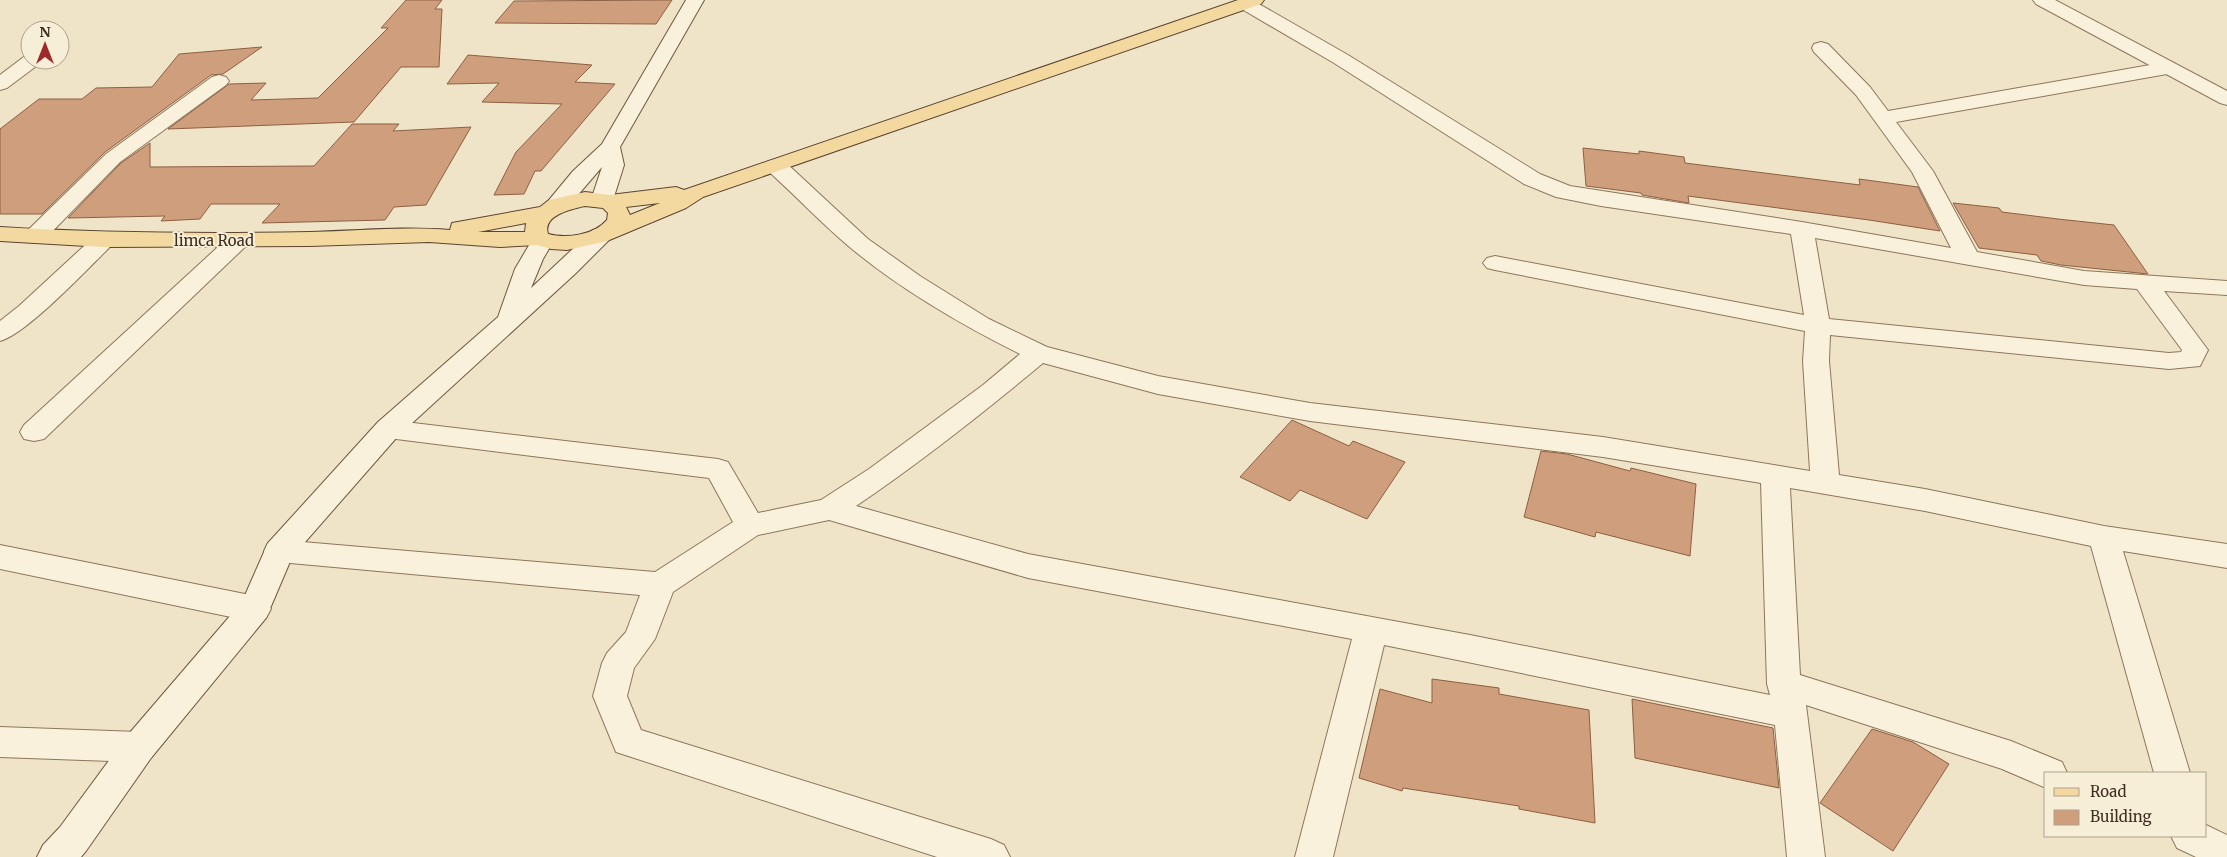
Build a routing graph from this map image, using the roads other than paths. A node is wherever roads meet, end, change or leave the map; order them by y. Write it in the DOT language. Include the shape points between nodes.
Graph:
graph roads {
  1 [pos="695,0"];
  2 [pos="2042,0"];
  3 [pos="1250,2"];
  4 [pos="1821,48"];
  5 [pos="2167,68"];
  6 [pos="20,69"];
  7 [pos="219,82"];
  8 [pos="0,84"];
  9 [pos="2227,99"];
  10 [pos="1885,118"];
  11 [pos="610,147"];
  12 [pos="776,166"];
  13 [pos="695,192"];
  14 [pos="606,201"];
  15 [pos="551,209"];
  16 [pos="1802,229"];
  17 [pos="605,233"];
  18 [pos="0,234"];
  19 [pos="429,235"];
  20 [pos="35,236"];
  21 [pos="540,239"];
  22 [pos="104,240"];
  23 [pos="239,240"];
  24 [pos="1968,258"];
  25 [pos="1496,263"];
  26 [pos="2146,284"];
  27 [pos="2227,288"];
  28 [pos="510,320"];
  29 [pos="1818,326"];
  30 [pos="0,333"];
  31 [pos="1038,353"];
  32 [pos="388,430"];
  33 [pos="34,432"];
  34 [pos="1775,475"];
  35 [pos="1825,483"];
  36 [pos="829,509"];
  37 [pos="750,526"];
  38 [pos="2104,537"];
  39 [pos="279,551"];
  40 [pos="2227,556"];
  41 [pos="0,558"];
  42 [pos="660,585"];
  43 [pos="255,609"];
  44 [pos="1371,630"];
  45 [pos="1787,699"];
  46 [pos="0,742"];
  47 [pos="139,747"];
  48 [pos="2047,772"];
  49 [pos="2172,772"];
  50 [pos="2196,841"];
  51 [pos="65,851"];
  52 [pos="2227,853"];
  53 [pos="991,857"];
  54 [pos="1314,857"];
  55 [pos="1806,857"];
  1 -- 11 [label="street"];
  2 -- 5 [label="street"];
  3 -- 12 [label="main road"];
  3 -- 16 [label="street" via="1532,179 1564,192 1701,216"];
  4 -- 10 [label="street"];
  5 -- 9 [label="street"];
  5 -- 10 [label="street"];
  6 -- 8 [label="street"];
  7 -- 20 [label="street" via="113,158"];
  10 -- 24 [label="street" via="1922,171"];
  11 -- 14 [label="street" via="613,165"];
  11 -- 15 [label="street"];
  12 -- 13 [label="main road"];
  12 -- 31 [label="street" via="860,244 980,324"];
  13 -- 14 [label="main road, limca Road"];
  13 -- 17 [label="main road, limca Road" via="678,203"];
  14 -- 15 [label="main road, limca Road" via="585,199"];
  14 -- 17 [label="main road" via="618,208 620,216"];
  15 -- 19 [label="main road, limca Road"];
  15 -- 21 [label="main road" via="538,220 535,228"];
  16 -- 24 [label="street"];
  16 -- 29 [label="street"];
  17 -- 21 [label="main road, limca Road" via="565,244"];
  17 -- 28 [label="street"];
  18 -- 20 [label="main road, limca Road"];
  19 -- 21 [label="main road, limca Road"];
  19 -- 23 [label="main road, limca Road"];
  20 -- 22 [label="main road, limca Road"];
  21 -- 28 [label="street" via="518,285"];
  22 -- 23 [label="main road, limca Road"];
  22 -- 30 [label="street"];
  23 -- 33 [label="street"];
  24 -- 26 [label="street" via="2084,278"];
  25 -- 29 [label="street"];
  26 -- 27 [label="street"];
  26 -- 29 [label="street" via="2195,350 2191,360 2169,361"];
  28 -- 32 [label="street"];
  29 -- 35 [label="street" via="1816,361"];
  31 -- 34 [label="street" via="1158,385 1310,412 1603,447"];
  31 -- 36 [label="street" via="887,470"];
  32 -- 37 [label="street" via="718,469"];
  32 -- 39 [label="street"];
  34 -- 35 [label="street"];
  34 -- 45 [label="street"];
  35 -- 38 [label="street"];
  36 -- 37 [label="street"];
  36 -- 44 [label="street" via="1028,566"];
  37 -- 42 [label="street"];
  38 -- 40 [label="street"];
  38 -- 49 [label="street"];
  39 -- 42 [label="street"];
  39 -- 43 [label="street"];
  41 -- 43 [label="street"];
  42 -- 53 [label="street" via="639,639 619,663 610,696 628,741"];
  43 -- 47 [label="street"];
  44 -- 45 [label="street"];
  44 -- 54 [label="street"];
  45 -- 48 [label="street" via="2011,756"];
  45 -- 55 [label="street"];
  46 -- 47 [label="street"];
  47 -- 51 [label="street"];
  50 -- 52 [label="street"];
}
